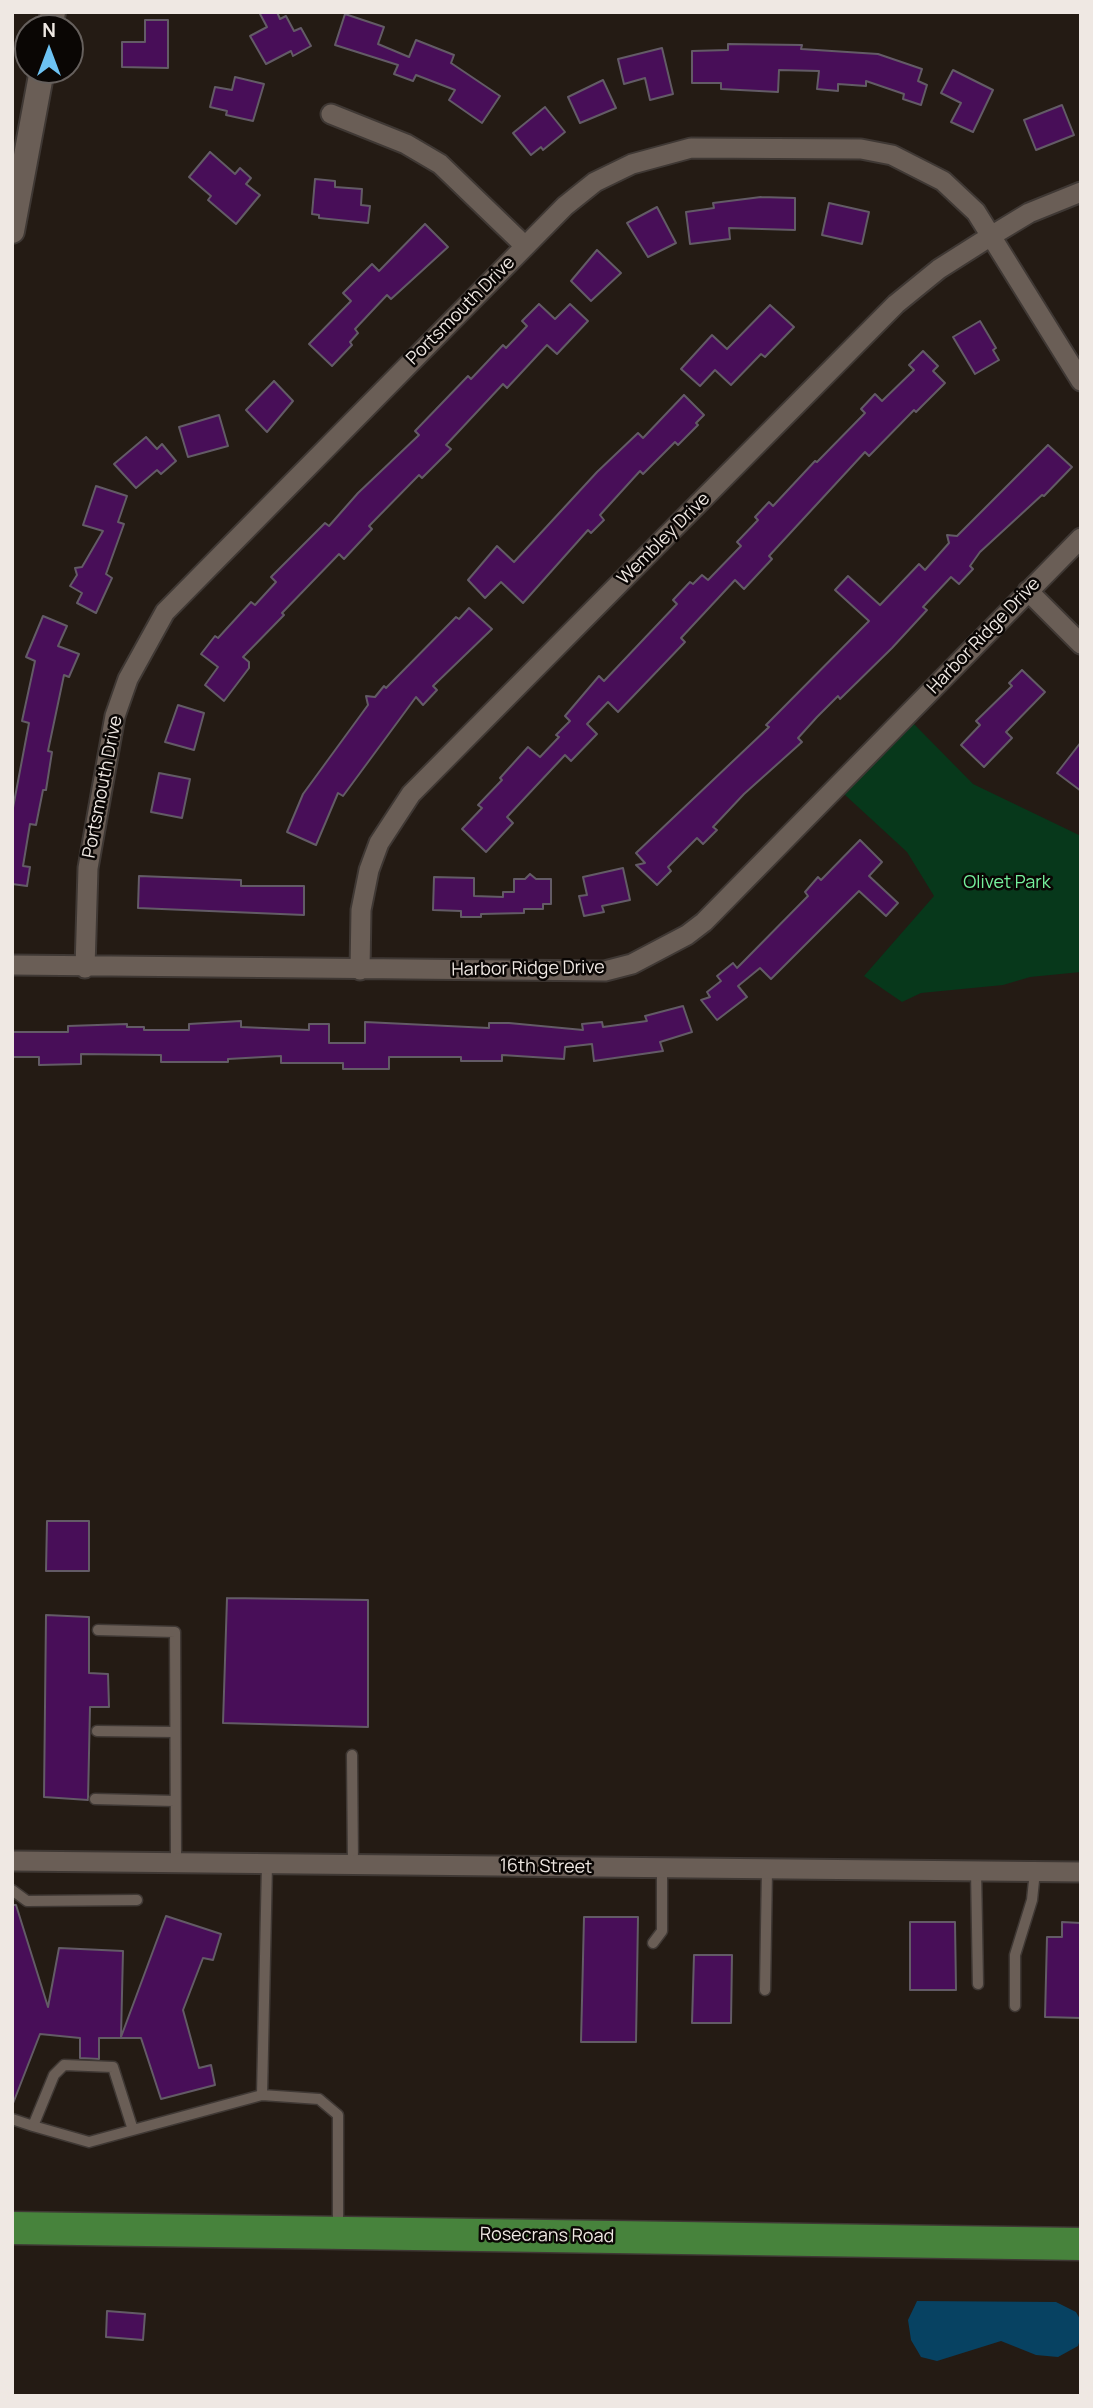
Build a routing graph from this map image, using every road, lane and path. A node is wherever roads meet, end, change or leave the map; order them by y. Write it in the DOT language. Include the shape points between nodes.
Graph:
graph roads {
  1 [pos="39,84"];
  2 [pos="331,114"];
  3 [pos="1081,192"];
  4 [pos="12,230"];
  5 [pos="991,236"];
  6 [pos="526,246"];
  7 [pos="1081,380"];
  8 [pos="1081,538"];
  9 [pos="1028,591"];
  10 [pos="1081,644"];
  11 [pos="12,965"];
  12 [pos="85,968"];
  13 [pos="360,970"];
  14 [pos="98,1630"];
  15 [pos="97,1731"];
  16 [pos="174,1732"];
  17 [pos="352,1755"];
  18 [pos="95,1799"];
  19 [pos="175,1801"];
  20 [pos="12,1861"];
  21 [pos="176,1863"];
  22 [pos="267,1864"];
  23 [pos="353,1865"];
  24 [pos="663,1868"];
  25 [pos="767,1869"];
  26 [pos="976,1871"];
  27 [pos="1035,1871"];
  28 [pos="1081,1871"];
  29 [pos="12,1890"];
  30 [pos="137,1900"];
  31 [pos="653,1943"];
  32 [pos="978,1984"];
  33 [pos="765,1990"];
  34 [pos="1015,2006"];
  35 [pos="262,2095"];
  36 [pos="12,2119"];
  37 [pos="33,2126"];
  38 [pos="133,2130"];
  39 [pos="12,2228"];
  40 [pos="338,2233"];
  41 [pos="1081,2244"];
  1 -- 4 [label="street"];
  2 -- 6 [label="street" via="406,144 440,164"];
  3 -- 5 [label="street, Wembley Drive" via="1029,213"];
  5 -- 6 [label="street, Portsmouth Drive" via="976,212 943,181 892,155 861,149 691,148 632,164 595,182"];
  5 -- 7 [label="street, Portsmouth Drive"];
  5 -- 13 [label="street, Wembley Drive" via="896,304 411,794 379,843 369,870 361,909"];
  6 -- 12 [label="street, Portsmouth Drive" via="165,612 128,679 115,716 88,868"];
  8 -- 9 [label="street, Harbor Ridge Drive"];
  9 -- 10 [label="street"];
  9 -- 13 [label="street, Harbor Ridge Drive" via="687,935 632,964 605,971"];
  11 -- 12 [label="street, Harbor Ridge Drive"];
  12 -- 13 [label="street, Harbor Ridge Drive"];
  14 -- 16 [label="lane" via="175,1632"];
  15 -- 16 [label="lane"];
  16 -- 19 [label="lane"];
  17 -- 23 [label="lane"];
  18 -- 19 [label="lane"];
  19 -- 21 [label="lane"];
  20 -- 21 [label="street, 16th Street"];
  21 -- 22 [label="street, 16th Street"];
  22 -- 23 [label="street, 16th Street"];
  22 -- 35 [label="lane"];
  23 -- 24 [label="street, 16th Street"];
  24 -- 25 [label="street, 16th Street"];
  24 -- 31 [label="lane" via="663,1931"];
  25 -- 26 [label="street, 16th Street"];
  25 -- 33 [label="lane"];
  26 -- 27 [label="street, 16th Street"];
  26 -- 32 [label="lane"];
  27 -- 28 [label="street, 16th Street"];
  27 -- 34 [label="lane" via="1032,1900 1015,1955"];
  29 -- 30 [label="lane" via="27,1901"];
  35 -- 38 [label="lane"];
  35 -- 40 [label="lane" via="319,2099 338,2115"];
  36 -- 37 [label="lane"];
  37 -- 38 [label="lane" via="89,2142"];
  37 -- 38 [label="lane" via="54,2075 64,2066 113,2067"];
  39 -- 40 [label="main road, Rosecrans Road"];
  40 -- 41 [label="main road, Rosecrans Road"];
}
